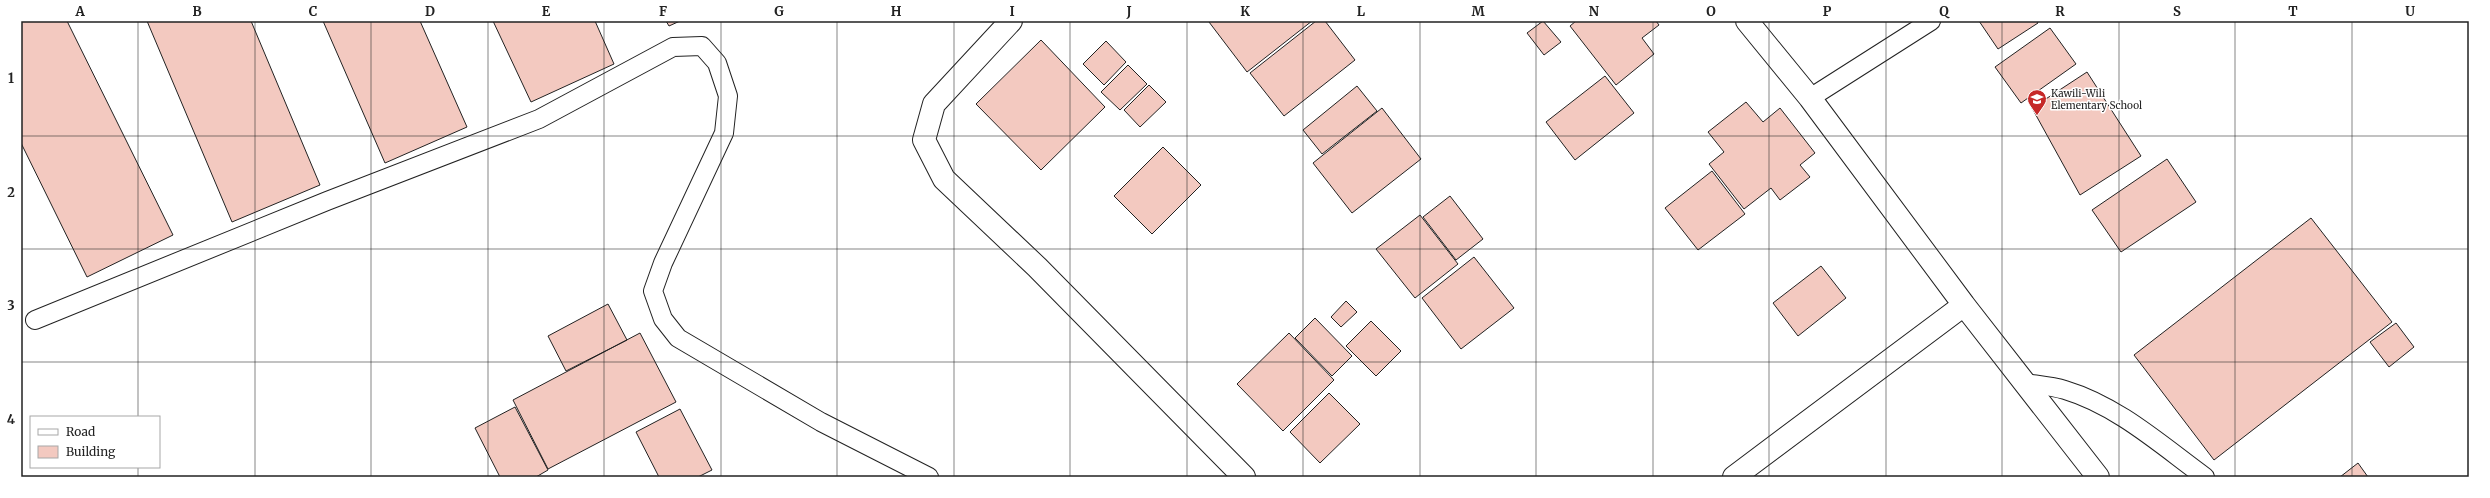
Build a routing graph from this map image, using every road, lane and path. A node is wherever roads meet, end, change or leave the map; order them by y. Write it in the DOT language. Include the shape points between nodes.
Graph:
graph roads {
  1 [pos="1011,21"];
  2 [pos="1747,21"];
  3 [pos="1931,21"];
  4 [pos="1810,98"];
  5 [pos="1964,305"];
  6 [pos="35,320"];
  7 [pos="2025,383"];
  8 [pos="929,477"];
  9 [pos="1244,477"];
  10 [pos="1734,477"];
  11 [pos="2098,477"];
  12 [pos="2205,477"];
  1 -- 9 [label="street" via="934,104 924,140 944,180 1037,267"];
  2 -- 4 [label="street"];
  3 -- 4 [label="lane"];
  4 -- 5 [label="street"];
  5 -- 7 [label="street"];
  5 -- 10 [label="street"];
  6 -- 8 [label="lane" via="327,201 539,119 673,47 702,46 718,63 728,96 724,133 663,263 653,291 663,319 678,338 821,422"];
  7 -- 11 [label="street"];
  7 -- 12 [label="lane" via="2064,389 2117,413"];
}
